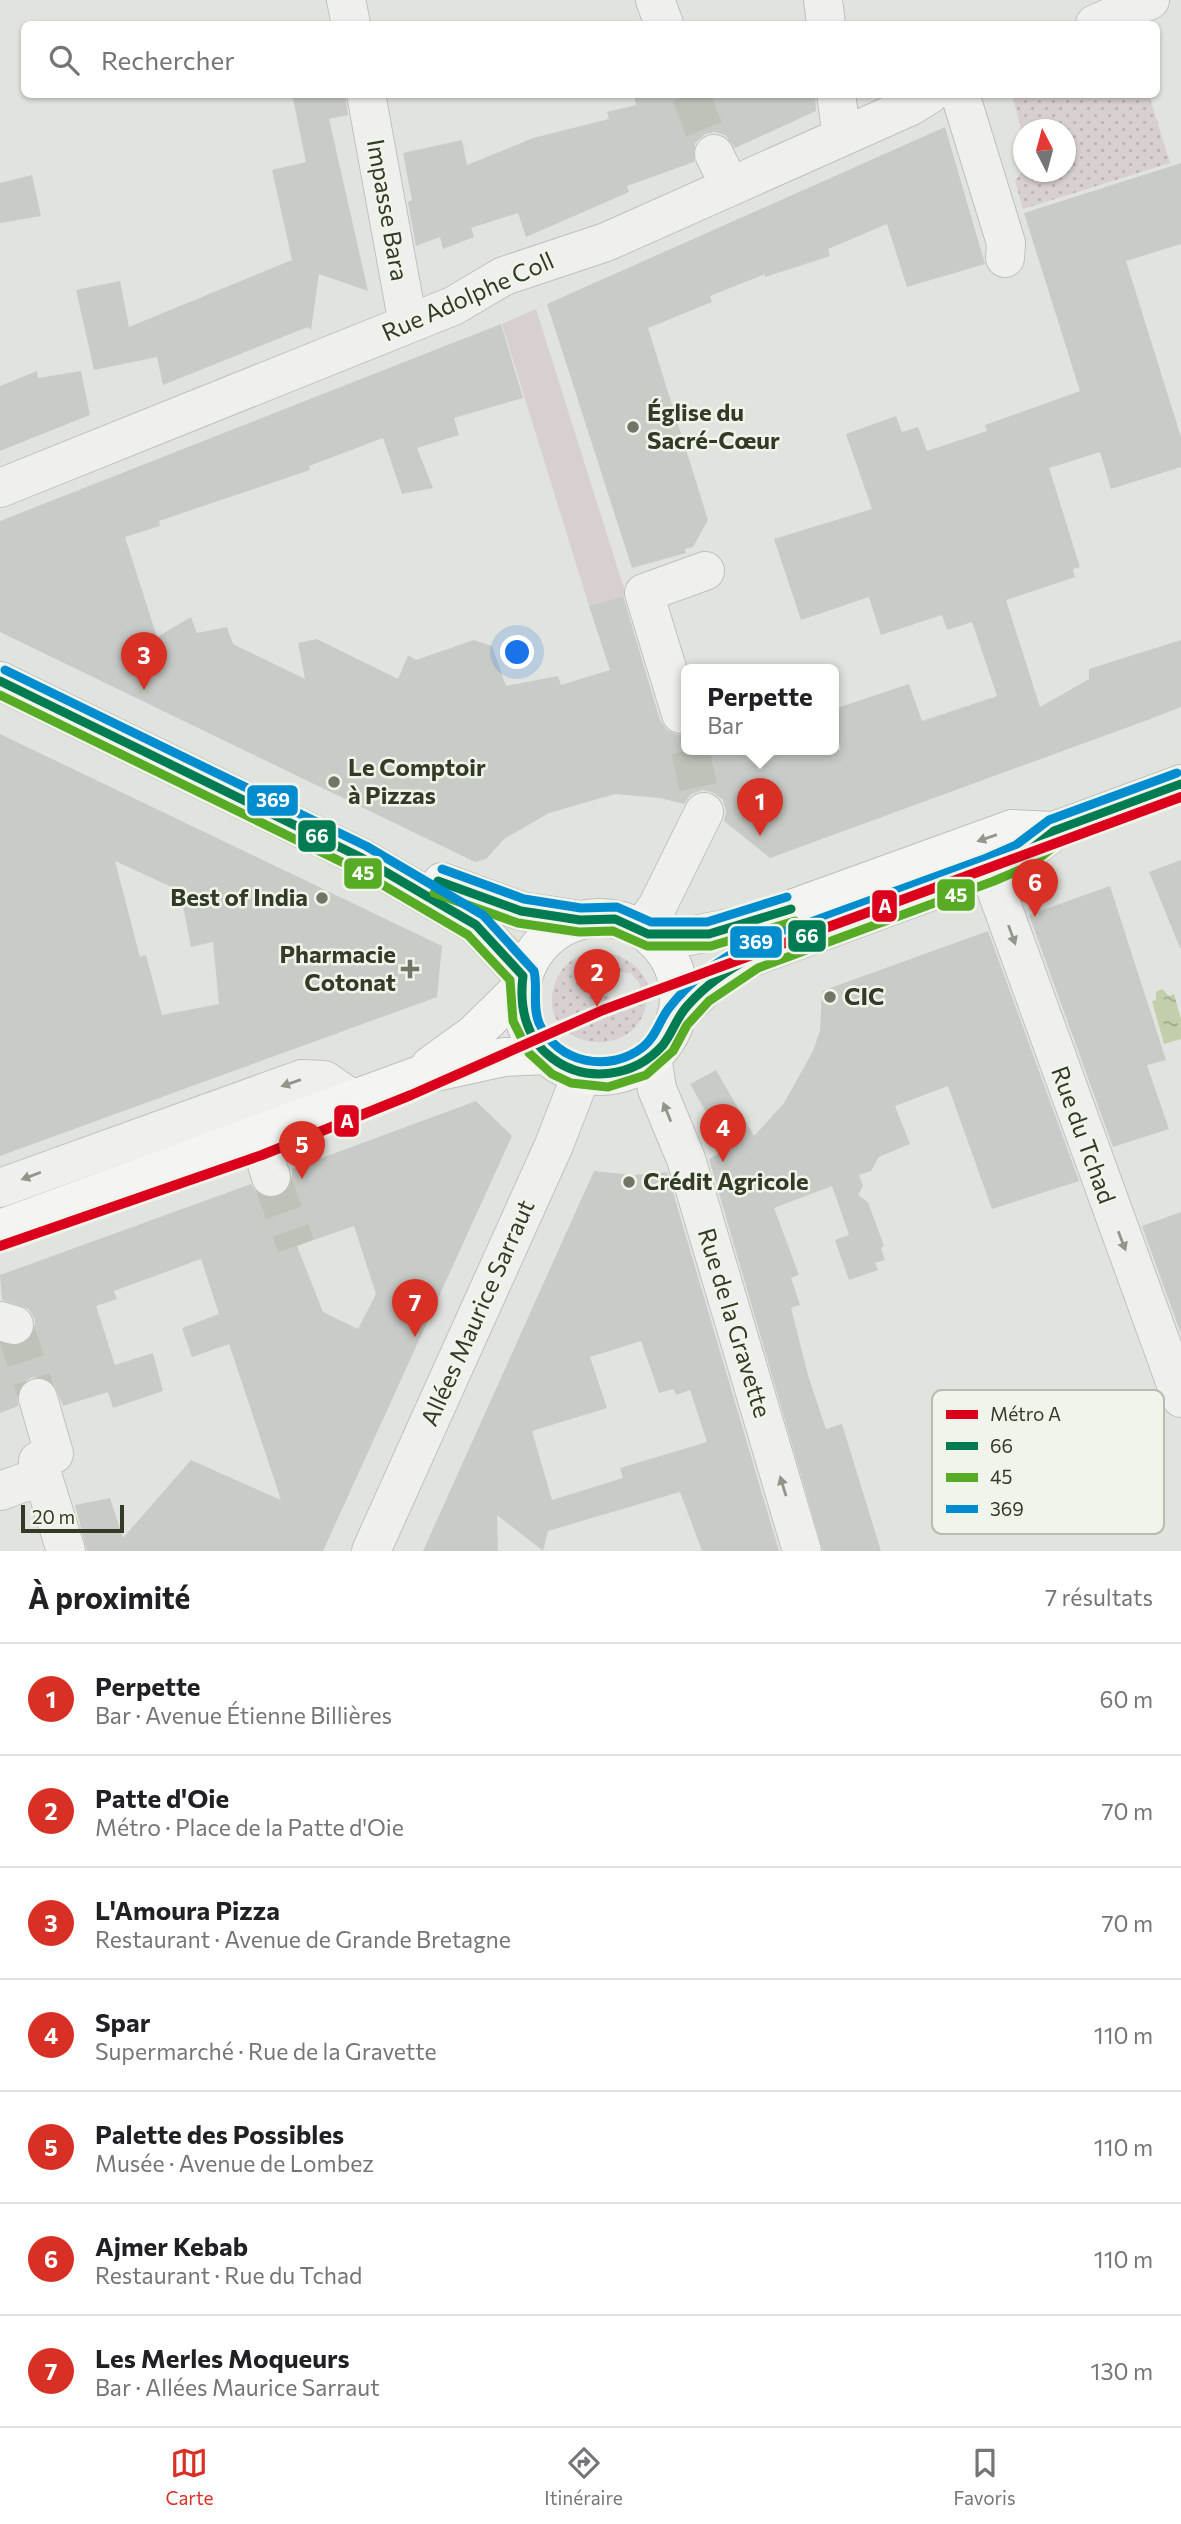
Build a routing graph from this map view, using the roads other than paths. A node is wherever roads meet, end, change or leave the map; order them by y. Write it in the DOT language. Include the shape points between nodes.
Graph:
graph roads {
  1 [pos="346,0"];
  2 [pos="655,0"];
  3 [pos="823,0"];
  4 [pos="1150,0"];
  5 [pos="350,21"];
  6 [pos="663,21"];
  7 [pos="826,21"];
  8 [pos="1102,21"];
  9 [pos="367,98"];
  10 [pos="837,98"];
  11 [pos="924,98"];
  12 [pos="961,98"];
  13 [pos="842,136"];
  14 [pos="1005,258"];
  15 [pos="408,324"];
  16 [pos="0,488"];
  17 [pos="705,570"];
  18 [pos="0,681"];
  19 [pos="681,714"];
  20 [pos="1181,784"];
  21 [pos="704,812"];
  22 [pos="1054,831"];
  23 [pos="360,857"];
  24 [pos="989,870"];
  25 [pos="580,920"];
  26 [pos="645,932"];
  27 [pos="522,981"];
  28 [pos="676,1017"];
  29 [pos="547,1055"];
  30 [pos="652,1056"];
  31 [pos="582,1073"];
  32 [pos="417,1076"];
  33 [pos="353,1100"];
  34 [pos="258,1136"];
  35 [pos="76,1159"];
  36 [pos="271,1177"];
  37 [pos="0,1188"];
  38 [pos="90,1195"];
  39 [pos="0,1228"];
  40 [pos="38,1398"];
  41 [pos="1181,1398"];
  42 [pos="43,1476"];
  43 [pos="0,1491"];
  44 [pos="66,1551"];
  45 [pos="371,1551"];
  46 [pos="802,1551"];
  1 -- 5 [label="street"];
  2 -- 6 [label="street"];
  3 -- 7 [label="street"];
  4 -- 8 [label="street"];
  9 -- 15 [label="street, Impasse Bara"];
  10 -- 13 [label="street"];
  11 -- 13 [label="street, Rue Adolphe Coll"];
  12 -- 14 [label="street" via="1006,243"];
  13 -- 15 [label="street, Rue Adolphe Coll" via="722,170 606,242 504,276 453,306"];
  15 -- 16 [label="street, Rue Adolphe Coll"];
  17 -- 19 [label="street" via="644,593"];
  18 -- 23 [label="main road"];
  20 -- 22 [label="main road"];
  21 -- 26 [label="street"];
  22 -- 24 [label="main road" via="1022,856"];
  22 -- 26 [label="main road, one-way" via="1013,829 750,924 709,934"];
  23 -- 25 [label="main road" via="390,861 521,911"];
  23 -- 27 [label="main road" via="476,925"];
  24 -- 28 [label="main road" via="744,960 707,986"];
  24 -- 41 [label="street, Rue du Tchad, one-way"];
  25 -- 26 [label="main road" via="615,919"];
  25 -- 27 [label="main road" via="544,941 531,957"];
  26 -- 28 [label="main road" via="664,949 674,969 679,991"];
  27 -- 29 [label="main road" via="526,1024"];
  27 -- 32 [label="main road" via="473,1035"];
  28 -- 30 [label="main road" via="664,1044"];
  29 -- 31 [label="main road"];
  29 -- 32 [label="main road" via="503,1058"];
  30 -- 31 [label="main road" via="631,1069 607,1075"];
  46 -- 30 [label="street, Rue de la Gravette, one-way" via="686,1159 657,1089"];
  31 -- 45 [label="street, Allées Maurice Sarraut"];
  32 -- 33 [label="main road"];
  33 -- 34 [label="main road"];
  33 -- 35 [label="street, one-way" via="324,1080 302,1079"];
  34 -- 36 [label="street"];
  34 -- 38 [label="main road"];
  35 -- 37 [label="street, one-way"];
  35 -- 38 [label="street"];
  38 -- 39 [label="main road"];
  40 -- 42 [label="street" via="54,1454 38,1461"];
  42 -- 43 [label="street"];
  42 -- 44 [label="street"];
}
